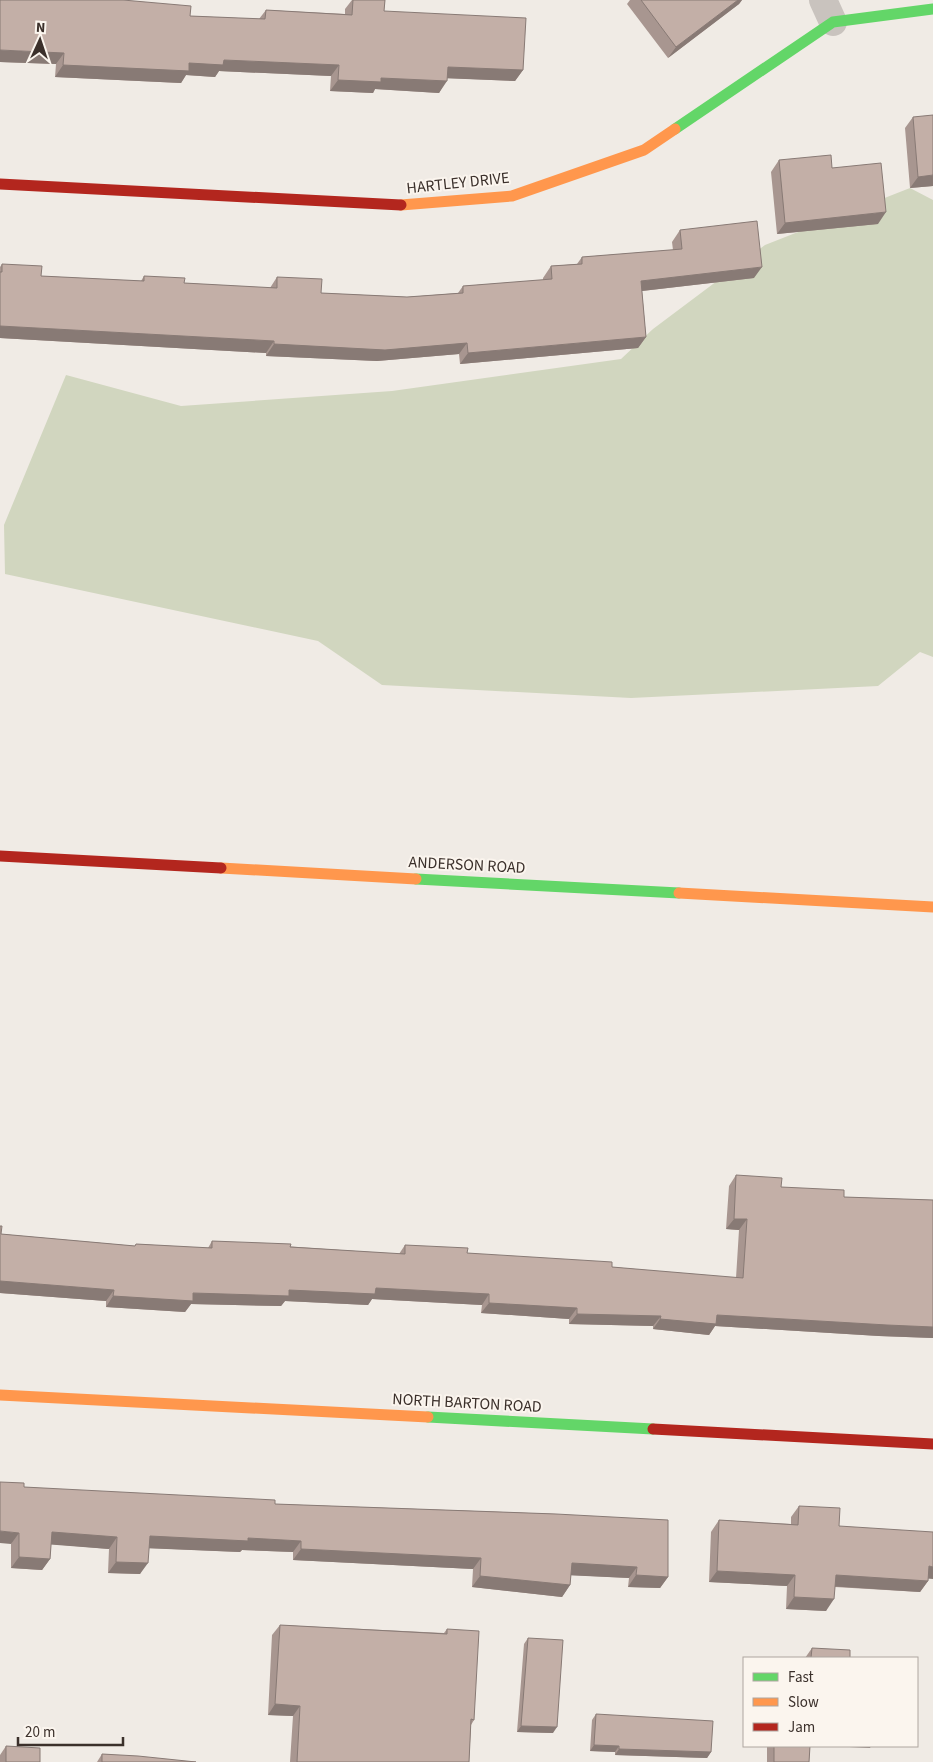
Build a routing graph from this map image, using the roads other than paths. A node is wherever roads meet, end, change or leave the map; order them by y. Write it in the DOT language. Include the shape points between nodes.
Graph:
graph roads {
  1 [pos="933,9"];
  2 [pos="828,11"];
  3 [pos="0,184"];
  4 [pos="0,856"];
  5 [pos="933,907"];
  6 [pos="0,1395"];
  7 [pos="933,1444"];
  1 -- 2 [label="street, HARTLEY DRIVE"];
  2 -- 3 [label="street, HARTLEY DRIVE" via="644,150 512,196 398,205"];
  4 -- 5 [label="street, ANDERSON ROAD"];
  6 -- 7 [label="street, NORTH BARTON ROAD"];
}
